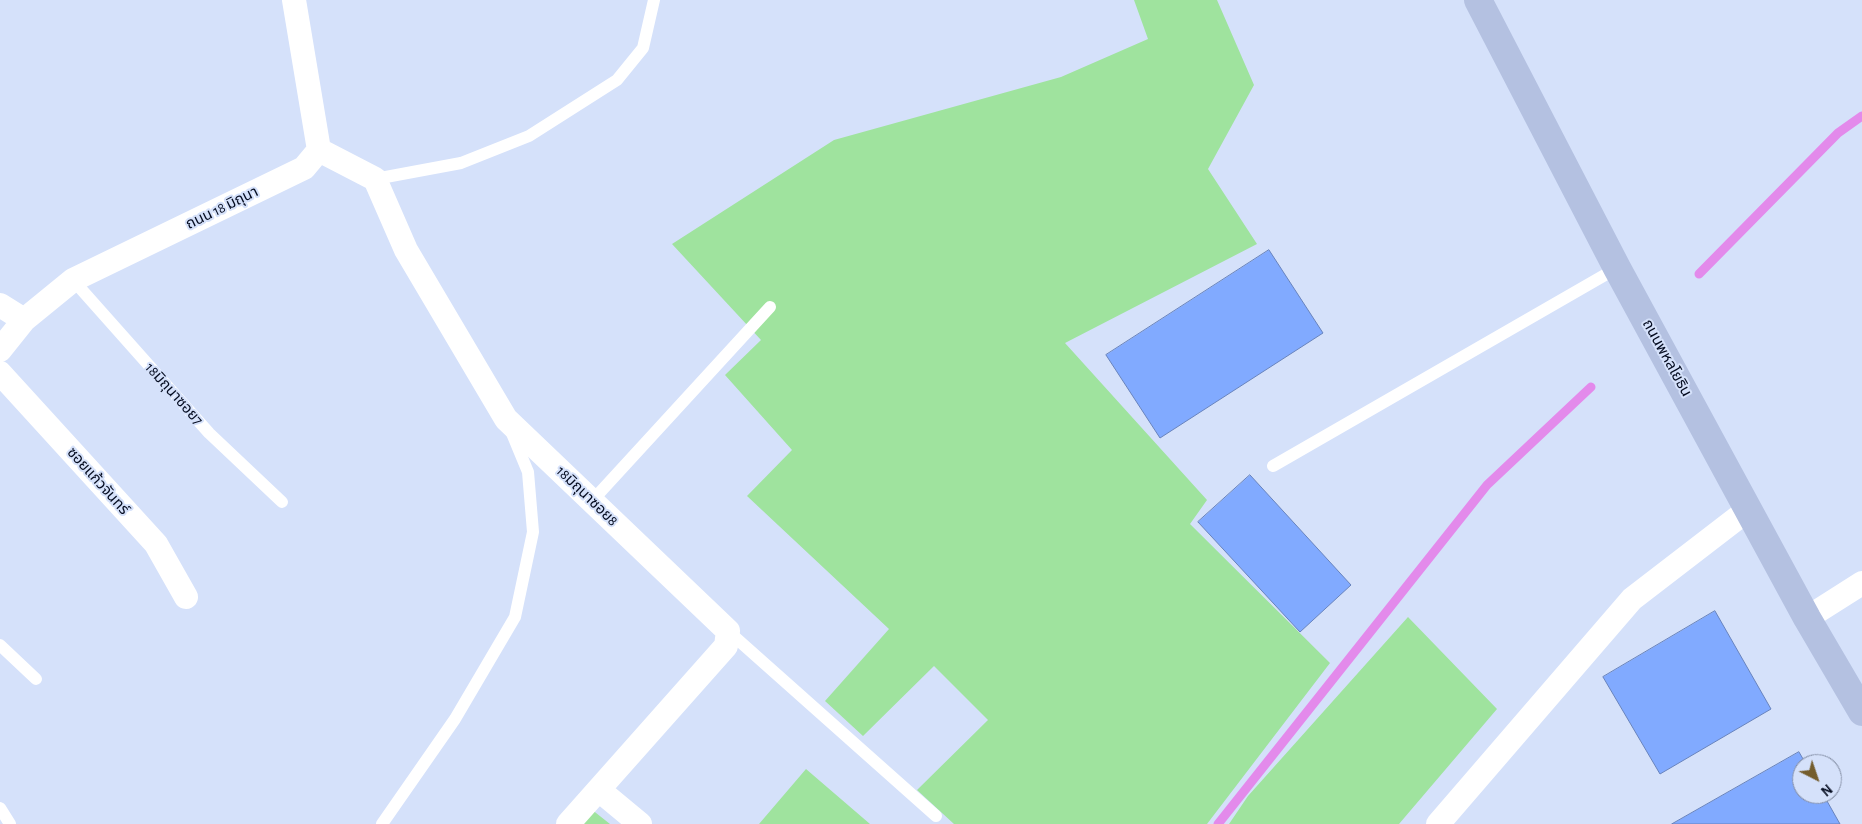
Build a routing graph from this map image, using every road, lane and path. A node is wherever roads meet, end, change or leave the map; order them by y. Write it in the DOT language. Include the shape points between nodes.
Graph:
graph roads {
  1 [pos="294,0"];
  2 [pos="654,0"];
  3 [pos="1478,0"];
  4 [pos="319,150"];
  5 [pos="375,179"];
  6 [pos="1617,268"];
  7 [pos="73,280"];
  8 [pos="0,305"];
  9 [pos="770,308"];
  10 [pos="24,320"];
  11 [pos="0,350"];
  12 [pos="0,373"];
  13 [pos="506,419"];
  14 [pos="1273,466"];
  15 [pos="592,501"];
  16 [pos="282,502"];
  17 [pos="1749,509"];
  18 [pos="1862,583"];
  19 [pos="186,597"];
  20 [pos="1807,618"];
  21 [pos="728,631"];
  22 [pos="0,645"];
  23 [pos="36,679"];
  24 [pos="1862,712"];
  25 [pos="599,790"];
  26 [pos="0,808"];
  27 [pos="936,816"];
  28 [pos="10,824"];
  29 [pos="382,824"];
  30 [pos="568,824"];
  31 [pos="640,824"];
  32 [pos="1438,824"];
  1 -- 4 [label="street"];
  2 -- 5 [label="lane" via="643,48 617,80 529,136 461,163"];
  3 -- 6 [label="main road, ถนนพหลโยธิน"];
  4 -- 5 [label="street"];
  4 -- 7 [label="street, ถนน 18 มิถุนา" via="304,168"];
  5 -- 13 [label="street, 18มิถุนาซอย8" via="406,250"];
  6 -- 14 [label="lane"];
  6 -- 17 [label="main road, ถนนพหลโยธิน"];
  7 -- 10 [label="street, ถนน 18 มิถุนา"];
  7 -- 16 [label="lane, 18มิถุนาซอย7" via="209,433"];
  8 -- 10 [label="street"];
  9 -- 15 [label="lane"];
  10 -- 11 [label="street, ถนน 18 มิถุนา"];
  12 -- 19 [label="street, ซอยแก้วจันทร์" via="156,544"];
  13 -- 15 [label="street, 18มิถุนาซอย8"];
  13 -- 29 [label="lane" via="528,472 534,532 515,617 455,719"];
  15 -- 21 [label="street, 18มิถุนาซอย8"];
  17 -- 20 [label="main road, ถนนพหลโยธิน"];
  17 -- 32 [label="street" via="1632,599"];
  18 -- 20 [label="street"];
  20 -- 24 [label="main road, ถนนพหลโยธิน"];
  21 -- 25 [label="street" via="726,646"];
  21 -- 27 [label="lane"];
  22 -- 23 [label="lane"];
  25 -- 30 [label="street"];
  25 -- 31 [label="street"];
  26 -- 28 [label="lane"];
}
